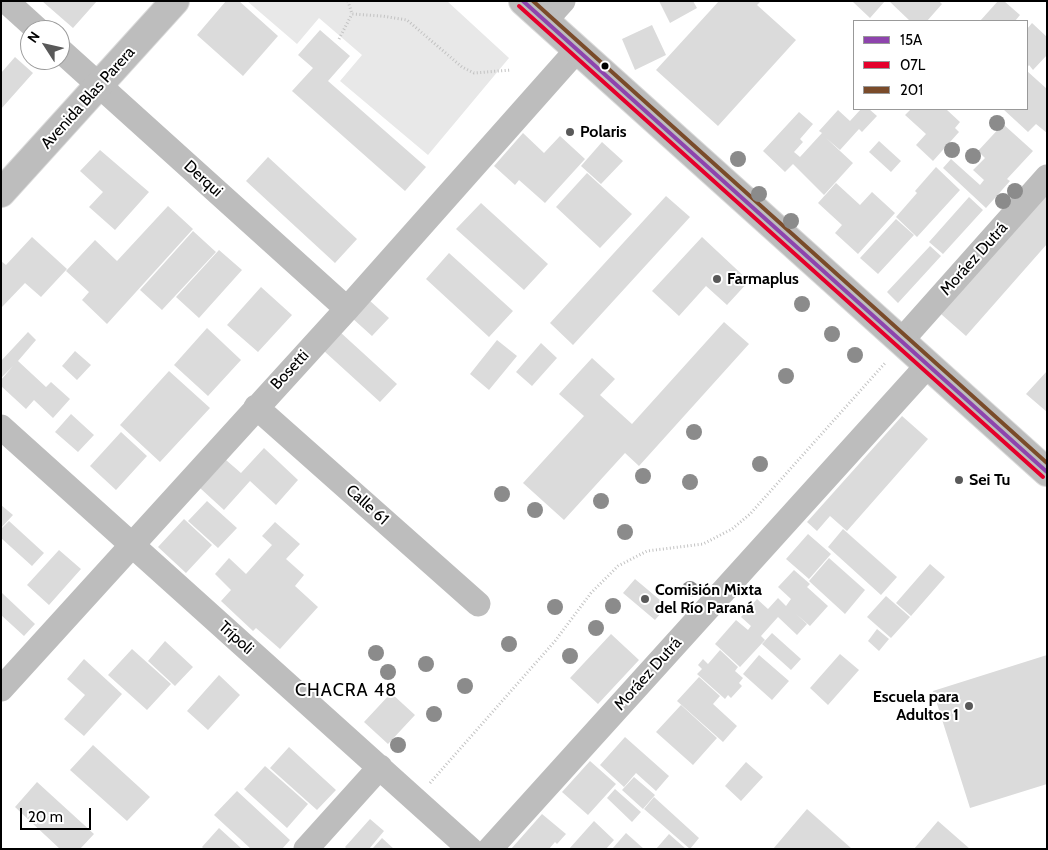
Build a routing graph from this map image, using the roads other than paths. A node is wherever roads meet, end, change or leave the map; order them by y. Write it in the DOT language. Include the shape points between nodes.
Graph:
graph roads {
  1 [pos="6,1"];
  2 [pos="175,1"];
  3 [pos="522,1"];
  4 [pos="554,11"];
  5 [pos="27,20"];
  6 [pos="578,50"];
  7 [pos="70,59"];
  8 [pos="100,86"];
  9 [pos="1047,176"];
  10 [pos="1,193"];
  11 [pos="346,309"];
  12 [pos="902,342"];
  13 [pos="928,365"];
  14 [pos="256,407"];
  15 [pos="1,427"];
  16 [pos="1047,472"];
  17 [pos="132,544"];
  18 [pos="478,604"];
  19 [pos="1,689"];
  20 [pos="380,767"];
  21 [pos="306,849"];
  22 [pos="470,849"];
  23 [pos="490,849"];
  1 -- 5 [label="street"];
  2 -- 8 [label="main road, Avenida Blas Parera"];
  3 -- 4 [label="main road"];
  4 -- 6 [label="main road"];
  6 -- 11 [label="street, Bosetti"];
  6 -- 12 [label="main road"];
  7 -- 8 [label="street, Derqui"];
  8 -- 10 [label="main road, Avenida Blas Parera"];
  8 -- 11 [label="street, Derqui"];
  9 -- 12 [label="street, Moráez Dutrá"];
  11 -- 14 [label="street, Bosetti"];
  12 -- 13 [label="main road"];
  13 -- 16 [label="main road"];
  13 -- 23 [label="street, Moráez Dutrá"];
  14 -- 17 [label="street, Bosetti"];
  14 -- 18 [label="street, Calle 61"];
  15 -- 17 [label="street, Trípoli"];
  17 -- 19 [label="street, Bosetti"];
  17 -- 20 [label="street, Trípoli"];
  20 -- 21 [label="street"];
  20 -- 22 [label="street, Trípoli"];
}
